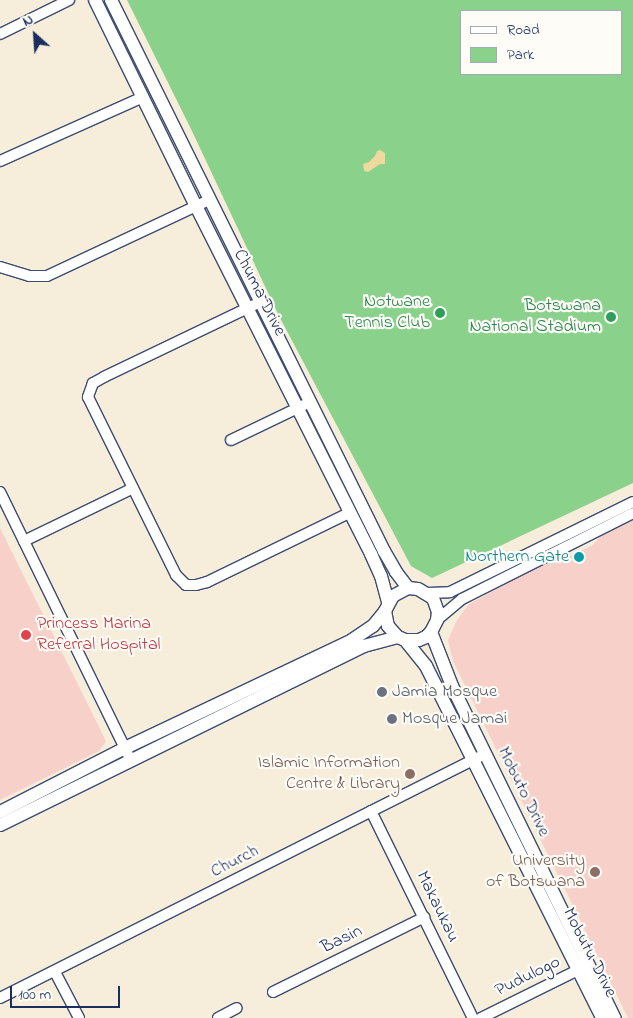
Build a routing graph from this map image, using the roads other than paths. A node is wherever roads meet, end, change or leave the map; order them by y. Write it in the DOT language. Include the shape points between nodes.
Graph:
graph roads {
  1 [pos="69,0"];
  2 [pos="95,0"];
  3 [pos="111,0"];
  4 [pos="0,34"];
  5 [pos="143,97"];
  6 [pos="0,161"];
  7 [pos="210,200"];
  8 [pos="196,206"];
  9 [pos="0,267"];
  10 [pos="261,302"];
  11 [pos="248,308"];
  12 [pos="310,402"];
  13 [pos="298,408"];
  14 [pos="230,440"];
  15 [pos="134,488"];
  16 [pos="0,492"];
  17 [pos="633,502"];
  18 [pos="349,512"];
  19 [pos="633,513"];
  20 [pos="24,541"];
  21 [pos="408,588"];
  22 [pos="427,593"];
  23 [pos="386,607"];
  24 [pos="438,620"];
  25 [pos="431,632"];
  26 [pos="401,638"];
  27 [pos="127,754"];
  28 [pos="485,754"];
  29 [pos="473,760"];
  30 [pos="372,811"];
  31 [pos="0,812"];
  32 [pos="0,825"];
  33 [pos="424,917"];
  34 [pos="583,967"];
  35 [pos="55,972"];
  36 [pos="273,992"];
  37 [pos="0,998"];
  38 [pos="237,1008"];
  39 [pos="79,1018"];
  40 [pos="218,1018"];
  41 [pos="473,1018"];
  42 [pos="482,1018"];
  43 [pos="602,1018"];
  44 [pos="615,1018"];
  1 -- 4 [label="street"];
  2 -- 5 [label="main road, Chuma Drive"];
  3 -- 7 [label="main road, Chuma Drive"];
  5 -- 6 [label="street"];
  5 -- 8 [label="main road, Chuma Drive"];
  7 -- 8 [label="street"];
  7 -- 10 [label="main road, Chuma Drive"];
  8 -- 9 [label="street" via="47,276 29,276"];
  8 -- 11 [label="main road, Chuma Drive"];
  10 -- 11 [label="street"];
  10 -- 12 [label="main road, Chuma Drive"];
  11 -- 13 [label="main road, Chuma Drive"];
  11 -- 15 [label="street" via="93,383 88,397"];
  12 -- 13 [label="street"];
  12 -- 21 [label="main road, Chuma Drive" via="384,551"];
  13 -- 14 [label="street"];
  13 -- 18 [label="main road, Chuma Drive"];
  15 -- 18 [label="street" via="176,575 186,585 207,582"];
  15 -- 20 [label="street"];
  16 -- 20 [label="street"];
  17 -- 22 [label="street" via="450,592"];
  18 -- 23 [label="main road, Chuma Drive" via="381,576"];
  19 -- 24 [label="street" via="462,599"];
  20 -- 27 [label="street"];
  21 -- 22 [label="main road"];
  21 -- 23 [label="main road" via="393,596"];
  22 -- 24 [label="main road" via="436,605"];
  23 -- 26 [label="main road" via="388,626"];
  23 -- 27 [label="main road" via="372,626 352,640"];
  24 -- 25 [label="main road"];
  25 -- 26 [label="main road" via="419,640"];
  25 -- 28 [label="main road, Mobuto Drive" via="444,669"];
  26 -- 27 [label="main road" via="364,646"];
  26 -- 29 [label="main road, Mobutu Drive" via="426,666"];
  27 -- 31 [label="main road"];
  27 -- 32 [label="main road"];
  28 -- 29 [label="street, Church"];
  28 -- 34 [label="main road, Mobuto Drive"];
  29 -- 30 [label="street, Church"];
  29 -- 34 [label="main road, Mobutu Drive"];
  30 -- 33 [label="street, Makaukau"];
  30 -- 35 [label="street, Church"];
  33 -- 36 [label="street, Basin"];
  33 -- 41 [label="street, Makaukau"];
  34 -- 42 [label="street, Pudulogo"];
  34 -- 43 [label="main road, Mobutu Drive"];
  34 -- 44 [label="main road, Mobuto Drive"];
  35 -- 37 [label="street, Church"];
  35 -- 39 [label="street"];
  38 -- 40 [label="street"];
}
